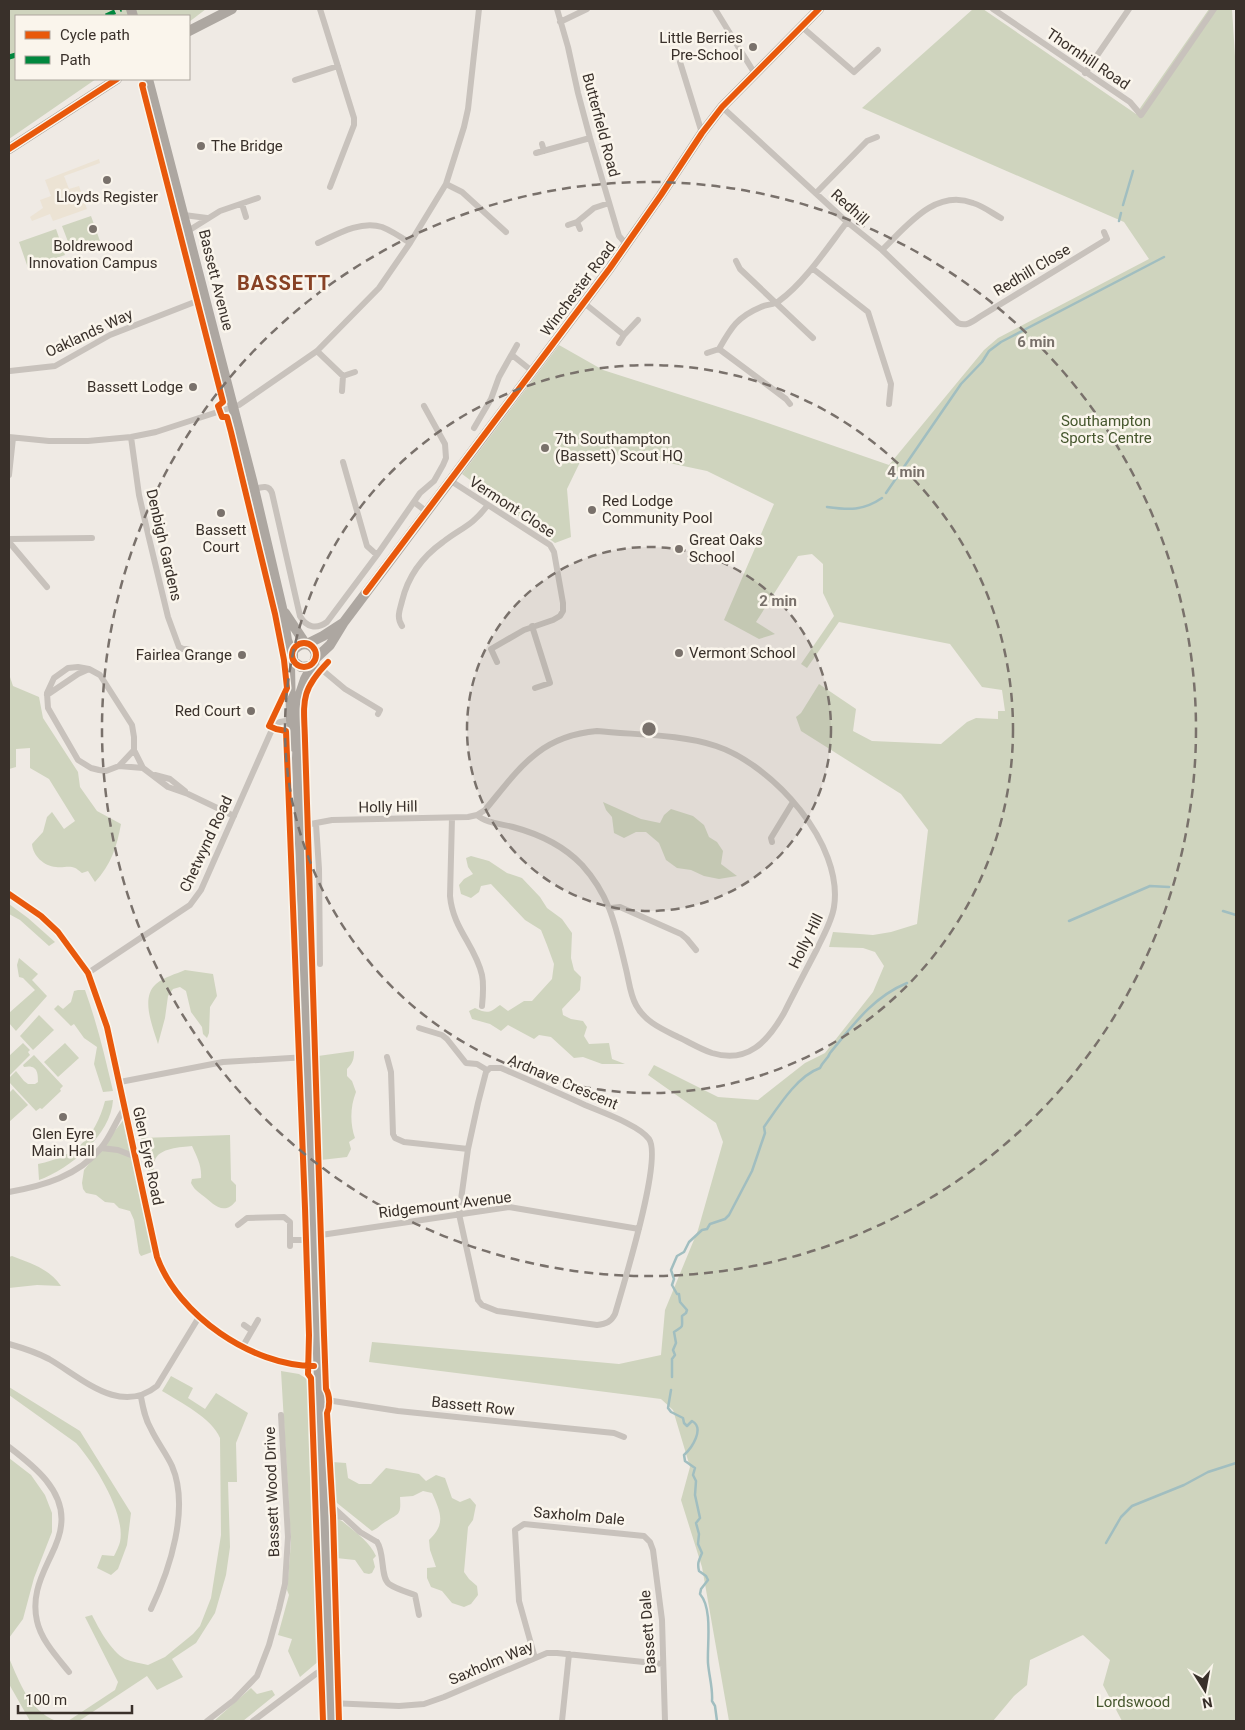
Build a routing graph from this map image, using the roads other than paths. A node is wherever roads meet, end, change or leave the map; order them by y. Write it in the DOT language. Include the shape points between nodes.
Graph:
graph roads {
  1 [pos="232,9"];
  2 [pos="320,9"];
  3 [pos="480,9"];
  4 [pos="557,9"];
  5 [pos="588,9"];
  6 [pos="715,9"];
  7 [pos="819,9"];
  8 [pos="993,9"];
  9 [pos="1129,9"];
  10 [pos="1214,9"];
  11 [pos="560,22"];
  12 [pos="802,27"];
  13 [pos="190,30"];
  14 [pos="878,50"];
  15 [pos="680,62"];
  16 [pos="338,66"];
  17 [pos="1085,73"];
  18 [pos="755,74"];
  19 [pos="114,80"];
  20 [pos="148,80"];
  21 [pos="295,80"];
  22 [pos="722,107"];
  23 [pos="702,133"];
  24 [pos="876,137"];
  25 [pos="590,138"];
  26 [pos="9,149"];
  27 [pos="536,153"];
  28 [pos="446,184"];
  29 [pos="330,187"];
  30 [pos="816,194"];
  31 [pos="258,198"];
  32 [pos="609,203"];
  33 [pos="242,204"];
  34 [pos="184,215"];
  35 [pos="246,217"];
  36 [pos="207,218"];
  37 [pos="1001,218"];
  38 [pos="577,222"];
  39 [pos="847,222"];
  40 [pos="568,225"];
  41 [pos="580,229"];
  42 [pos="188,231"];
  43 [pos="506,232"];
  44 [pos="1104,232"];
  45 [pos="318,243"];
  46 [pos="410,243"];
  47 [pos="627,244"];
  48 [pos="882,250"];
  49 [pos="736,261"];
  50 [pos="812,268"];
  51 [pos="205,298"];
  52 [pos="584,303"];
  53 [pos="777,303"];
  54 [pos="638,320"];
  55 [pos="962,325"];
  56 [pos="624,336"];
  57 [pos="813,338"];
  58 [pos="619,343"];
  59 [pos="517,346"];
  60 [pos="719,349"];
  61 [pos="317,351"];
  62 [pos="707,352"];
  63 [pos="512,355"];
  64 [pos="10,371"];
  65 [pos="532,371"];
  66 [pos="355,372"];
  67 [pos="343,376"];
  68 [pos="342,391"];
  69 [pos="790,404"];
  70 [pos="890,404"];
  71 [pos="424,406"];
  72 [pos="233,407"];
  73 [pos="474,428"];
  74 [pos="11,438"];
  75 [pos="131,438"];
  76 [pos="343,462"];
  77 [pos="9,475"];
  78 [pos="451,481"];
  79 [pos="254,489"];
  80 [pos="414,502"];
  81 [pos="487,506"];
  82 [pos="427,512"];
  83 [pos="92,538"];
  84 [pos="9,540"];
  85 [pos="377,556"];
  86 [pos="47,587"];
  87 [pos="282,608"];
  88 [pos="344,622"];
  89 [pos="402,626"];
  90 [pos="532,626"];
  91 [pos="306,644"];
  92 [pos="188,648"];
  93 [pos="292,656"];
  94 [pos="314,662"];
  95 [pos="498,662"];
  96 [pos="89,668"];
  97 [pos="534,688"];
  98 [pos="47,695"];
  99 [pos="381,710"];
  100 [pos="290,720"];
  101 [pos="134,750"];
  102 [pos="297,758"];
  103 [pos="119,766"];
  104 [pos="143,768"];
  105 [pos="793,802"];
  106 [pos="477,815"];
  107 [pos="234,816"];
  108 [pos="452,818"];
  109 [pos="316,824"];
  110 [pos="300,826"];
  111 [pos="772,842"];
  112 [pos="9,894"];
  113 [pos="610,908"];
  114 [pos="696,950"];
  115 [pos="320,964"];
  116 [pos="88,973"];
  117 [pos="482,1006"];
  118 [pos="418,1028"];
  119 [pos="307,1057"];
  120 [pos="387,1057"];
  121 [pos="487,1070"];
  122 [pos="120,1082"];
  123 [pos="125,1108"];
  124 [pos="101,1148"];
  125 [pos="468,1149"];
  126 [pos="136,1157"];
  127 [pos="9,1192"];
  128 [pos="459,1214"];
  129 [pos="238,1225"];
  130 [pos="639,1229"];
  131 [pos="314,1238"];
  132 [pos="199,1317"];
  133 [pos="258,1320"];
  134 [pos="244,1325"];
  135 [pos="251,1330"];
  136 [pos="9,1344"];
  137 [pos="243,1346"];
  138 [pos="318,1366"];
  139 [pos="141,1397"];
  140 [pos="320,1400"];
  141 [pos="281,1414"];
  142 [pos="624,1436"];
  143 [pos="9,1447"];
  144 [pos="323,1498"];
  145 [pos="342,1517"];
  146 [pos="324,1520"];
  147 [pos="650,1542"];
  148 [pos="151,1609"];
  149 [pos="419,1615"];
  150 [pos="569,1654"];
  151 [pos="536,1658"];
  152 [pos="663,1664"];
  153 [pos="64,1666"];
  154 [pos="329,1666"];
  155 [pos="57,1671"];
  156 [pos="69,1672"];
  157 [pos="330,1703"];
  158 [pos="207,1721"];
  159 [pos="253,1721"];
  160 [pos="331,1721"];
  161 [pos="562,1721"];
  162 [pos="665,1721"];
  1 -- 13 [label="main road"];
  2 -- 16 [label="street"];
  3 -- 28 [label="street" via="468,109"];
  4 -- 11 [label="street, Butterfield Road"];
  5 -- 11 [label="street"];
  6 -- 18 [label="street"];
  7 -- 12 [label="main road, Winchester Road"];
  8 -- 17 [label="street, Thornhill Road"];
  9 -- 17 [label="street"];
  10 -- 17 [label="street, Thornhill Road" via="1141,115 1130,102"];
  11 -- 25 [label="street, Butterfield Road"];
  12 -- 14 [label="street" via="854,72"];
  12 -- 18 [label="main road, Winchester Road"];
  15 -- 23 [label="street"];
  16 -- 21 [label="street"];
  16 -- 29 [label="street" via="354,125"];
  18 -- 22 [label="main road, Winchester Road"];
  19 -- 26 [label="main road"];
  20 -- 34 [label="main road, Bassett Avenue"];
  22 -- 23 [label="main road, Winchester Road"];
  22 -- 30 [label="street, Redhill"];
  23 -- 47 [label="main road, Winchester Road"];
  24 -- 30 [label="street" via="868,140"];
  25 -- 27 [label="street" via="543,147"];
  25 -- 32 [label="street, Butterfield Road"];
  28 -- 43 [label="street" via="462,192"];
  28 -- 46 [label="street"];
  30 -- 39 [label="street, Redhill"];
  31 -- 33 [label="street"];
  32 -- 38 [label="street" via="594,208"];
  32 -- 47 [label="street, Butterfield Road" via="619,236"];
  33 -- 35 [label="street"];
  33 -- 36 [label="street"];
  34 -- 36 [label="street"];
  34 -- 42 [label="main road, Bassett Avenue"];
  36 -- 42 [label="street"];
  37 -- 48 [label="street" via="972,202 946,201 928,208"];
  38 -- 40 [label="street"];
  38 -- 41 [label="street"];
  39 -- 48 [label="street, Redhill"];
  39 -- 50 [label="street"];
  42 -- 51 [label="main road, Bassett Avenue"];
  44 -- 55 [label="street, Redhill Close" via="1107,239"];
  45 -- 46 [label="street" via="370,225 390,231"];
  46 -- 61 [label="street" via="378,288"];
  47 -- 52 [label="main road, Winchester Road"];
  48 -- 55 [label="street, Redhill"];
  49 -- 53 [label="street" via="740,269"];
  50 -- 53 [label="street"];
  50 -- 70 [label="street" via="868,312 890,384"];
  51 -- 64 [label="street, Oaklands Way" via="110,335 55,366"];
  51 -- 72 [label="main road, Bassett Avenue"];
  52 -- 56 [label="street"];
  52 -- 65 [label="main road, Winchester Road"];
  53 -- 57 [label="street"];
  53 -- 60 [label="street" via="762,306 733,324"];
  54 -- 56 [label="street"];
  56 -- 58 [label="street"];
  59 -- 63 [label="street"];
  60 -- 62 [label="street"];
  60 -- 69 [label="street"];
  61 -- 67 [label="street"];
  61 -- 72 [label="street"];
  63 -- 65 [label="street"];
  63 -- 73 [label="street"];
  65 -- 78 [label="main road, Winchester Road"];
  66 -- 67 [label="street"];
  67 -- 68 [label="street"];
  71 -- 80 [label="street" via="446,444 446,458 434,481"];
  72 -- 75 [label="street"];
  72 -- 79 [label="main road, Bassett Avenue"];
  74 -- 75 [label="street" via="69,441"];
  74 -- 77 [label="street"];
  75 -- 92 [label="street, Denbigh Gardens" via="139,495 168,617 179,647"];
  76 -- 85 [label="street" via="367,546"];
  78 -- 81 [label="street, Vermont Close"];
  78 -- 82 [label="main road, Winchester Road"];
  79 -- 85 [label="street" via="267,487 271,490 300,616 313,627 327,622"];
  79 -- 87 [label="main road, Bassett Avenue"];
  80 -- 82 [label="street"];
  80 -- 85 [label="street"];
  81 -- 89 [label="street" via="477,519 443,541 413,572 398,616"];
  81 -- 90 [label="street, Vermont Close" via="550,546 554,552 563,611 553,620"];
  82 -- 88 [label="main road, Winchester Road"];
  83 -- 84 [label="street"];
  84 -- 86 [label="street"];
  87 -- 91 [label="main road, Bassett Avenue"];
  87 -- 93 [label="main road, Bassett Avenue"];
  88 -- 91 [label="main road, Winchester Road"];
  88 -- 94 [label="main road, Winchester Road" via="330,645"];
  90 -- 95 [label="street, Vermont Close" via="491,649"];
  90 -- 97 [label="street" via="550,683"];
  91 -- 93 [label="main road" via="298,645"];
  91 -- 94 [label="main road" via="313,647"];
  93 -- 94 [label="main road" via="295,664 301,667"];
  93 -- 100 [label="main road, Bassett Avenue"];
  94 -- 99 [label="street" via="345,689"];
  94 -- 102 [label="main road, Bassett Avenue" via="300,694"];
  96 -- 98 [label="street"];
  96 -- 98 [label="street" via="68,668 61,672 50,685"];
  96 -- 101 [label="street" via="104,680 132,725"];
  98 -- 103 [label="street" via="50,714 78,760 99,770"];
  100 -- 102 [label="main road, Bassett Avenue"];
  100 -- 107 [label="street, Chetwynd Road" via="274,726"];
  101 -- 103 [label="street"];
  101 -- 104 [label="street"];
  102 -- 110 [label="main road, Bassett Avenue"];
  103 -- 104 [label="street"];
  104 -- 107 [label="street" via="168,787"];
  105 -- 106 [label="street, Holly Hill" via="762,772 717,746 596,731 546,746 524,763 485,810"];
  105 -- 111 [label="street" via="771,838"];
  105 -- 113 [label="street, Holly Hill" via="822,841 830,867 834,904 822,937 780,1020 754,1050 733,1056 711,1052 660,1028 642,1014 632,995"];
  106 -- 108 [label="street, Holly Hill"];
  106 -- 113 [label="street, Holly Hill" via="557,844 582,865"];
  107 -- 116 [label="street, Chetwynd Road" via="213,865 190,905"];
  108 -- 109 [label="street, Holly Hill" via="332,820"];
  108 -- 117 [label="street" via="451,907 479,966 484,990"];
  109 -- 110 [label="street, Holly Hill"];
  109 -- 115 [label="street"];
  110 -- 119 [label="main road, Bassett Avenue"];
  112 -- 116 [label="street, Glen Eyre Road" via="58,932"];
  113 -- 114 [label="street" via="620,907 681,934"];
  116 -- 122 [label="street, Glen Eyre Road" via="107,1027"];
  118 -- 121 [label="street" via="447,1039 465,1066 477,1064"];
  119 -- 122 [label="street" via="223,1062"];
  119 -- 131 [label="main road, Bassett Avenue"];
  120 -- 125 [label="street" via="391,1072 394,1138"];
  121 -- 125 [label="street, Ardnave Crescent"];
  121 -- 130 [label="street, Ardnave Crescent" via="501,1068 613,1117 646,1136 652,1146 652,1156"];
  122 -- 123 [label="street, Glen Eyre Road"];
  123 -- 124 [label="street"];
  123 -- 126 [label="street, Glen Eyre Road"];
  124 -- 126 [label="street"];
  124 -- 127 [label="street" via="62,1177 36,1187"];
  125 -- 128 [label="street, Ardnave Crescent"];
  126 -- 132 [label="street, Glen Eyre Road" via="162,1270 179,1296"];
  128 -- 130 [label="street, Ridgemount Avenue" via="509,1207"];
  128 -- 130 [label="street, Ardnave Crescent" via="476,1294 482,1305 497,1311 597,1325 608,1323 615,1314"];
  128 -- 131 [label="street, Ridgemount Avenue"];
  129 -- 131 [label="street" via="247,1218 284,1216 290,1222 290,1243"];
  131 -- 138 [label="main road, Bassett Avenue"];
  132 -- 137 [label="street, Glen Eyre Road"];
  132 -- 139 [label="street" via="157,1386"];
  133 -- 135 [label="street"];
  134 -- 135 [label="street"];
  135 -- 137 [label="street"];
  136 -- 139 [label="street" via="48,1358 101,1391 128,1398"];
  137 -- 138 [label="street, Glen Eyre Road" via="286,1363"];
  138 -- 140 [label="main road, Bassett Avenue"];
  139 -- 148 [label="street" via="144,1414 172,1465 178,1485 173,1555"];
  140 -- 142 [label="street, Bassett Row"];
  140 -- 144 [label="main road, Bassett Avenue"];
  141 -- 158 [label="street, Bassett Wood Drive" via="288,1538 285,1584 279,1609 270,1645 256,1676 234,1700"];
  143 -- 153 [label="street" via="45,1478 60,1510 62,1526 35,1598 35,1613 40,1631"];
  144 -- 145 [label="street"];
  144 -- 146 [label="main road, Bassett Avenue"];
  145 -- 146 [label="street"];
  145 -- 149 [label="street" via="360,1532 379,1539 385,1579 389,1584 418,1594"];
  146 -- 154 [label="main road, Bassett Avenue"];
  147 -- 151 [label="street, Saxholm Dale" via="639,1534 518,1526 514,1544 518,1601"];
  147 -- 152 [label="street, Bassett Dale" via="654,1550 662,1620"];
  150 -- 151 [label="street, Saxholm Way" via="547,1653"];
  150 -- 152 [label="street, Saxholm Way"];
  150 -- 161 [label="street"];
  151 -- 157 [label="street, Saxholm Way" via="424,1704"];
  152 -- 162 [label="street, Bassett Dale"];
  153 -- 155 [label="street"];
  153 -- 156 [label="street"];
  154 -- 157 [label="main road, Bassett Avenue"];
  154 -- 159 [label="street"];
  157 -- 160 [label="main road, Bassett Avenue"];
}
